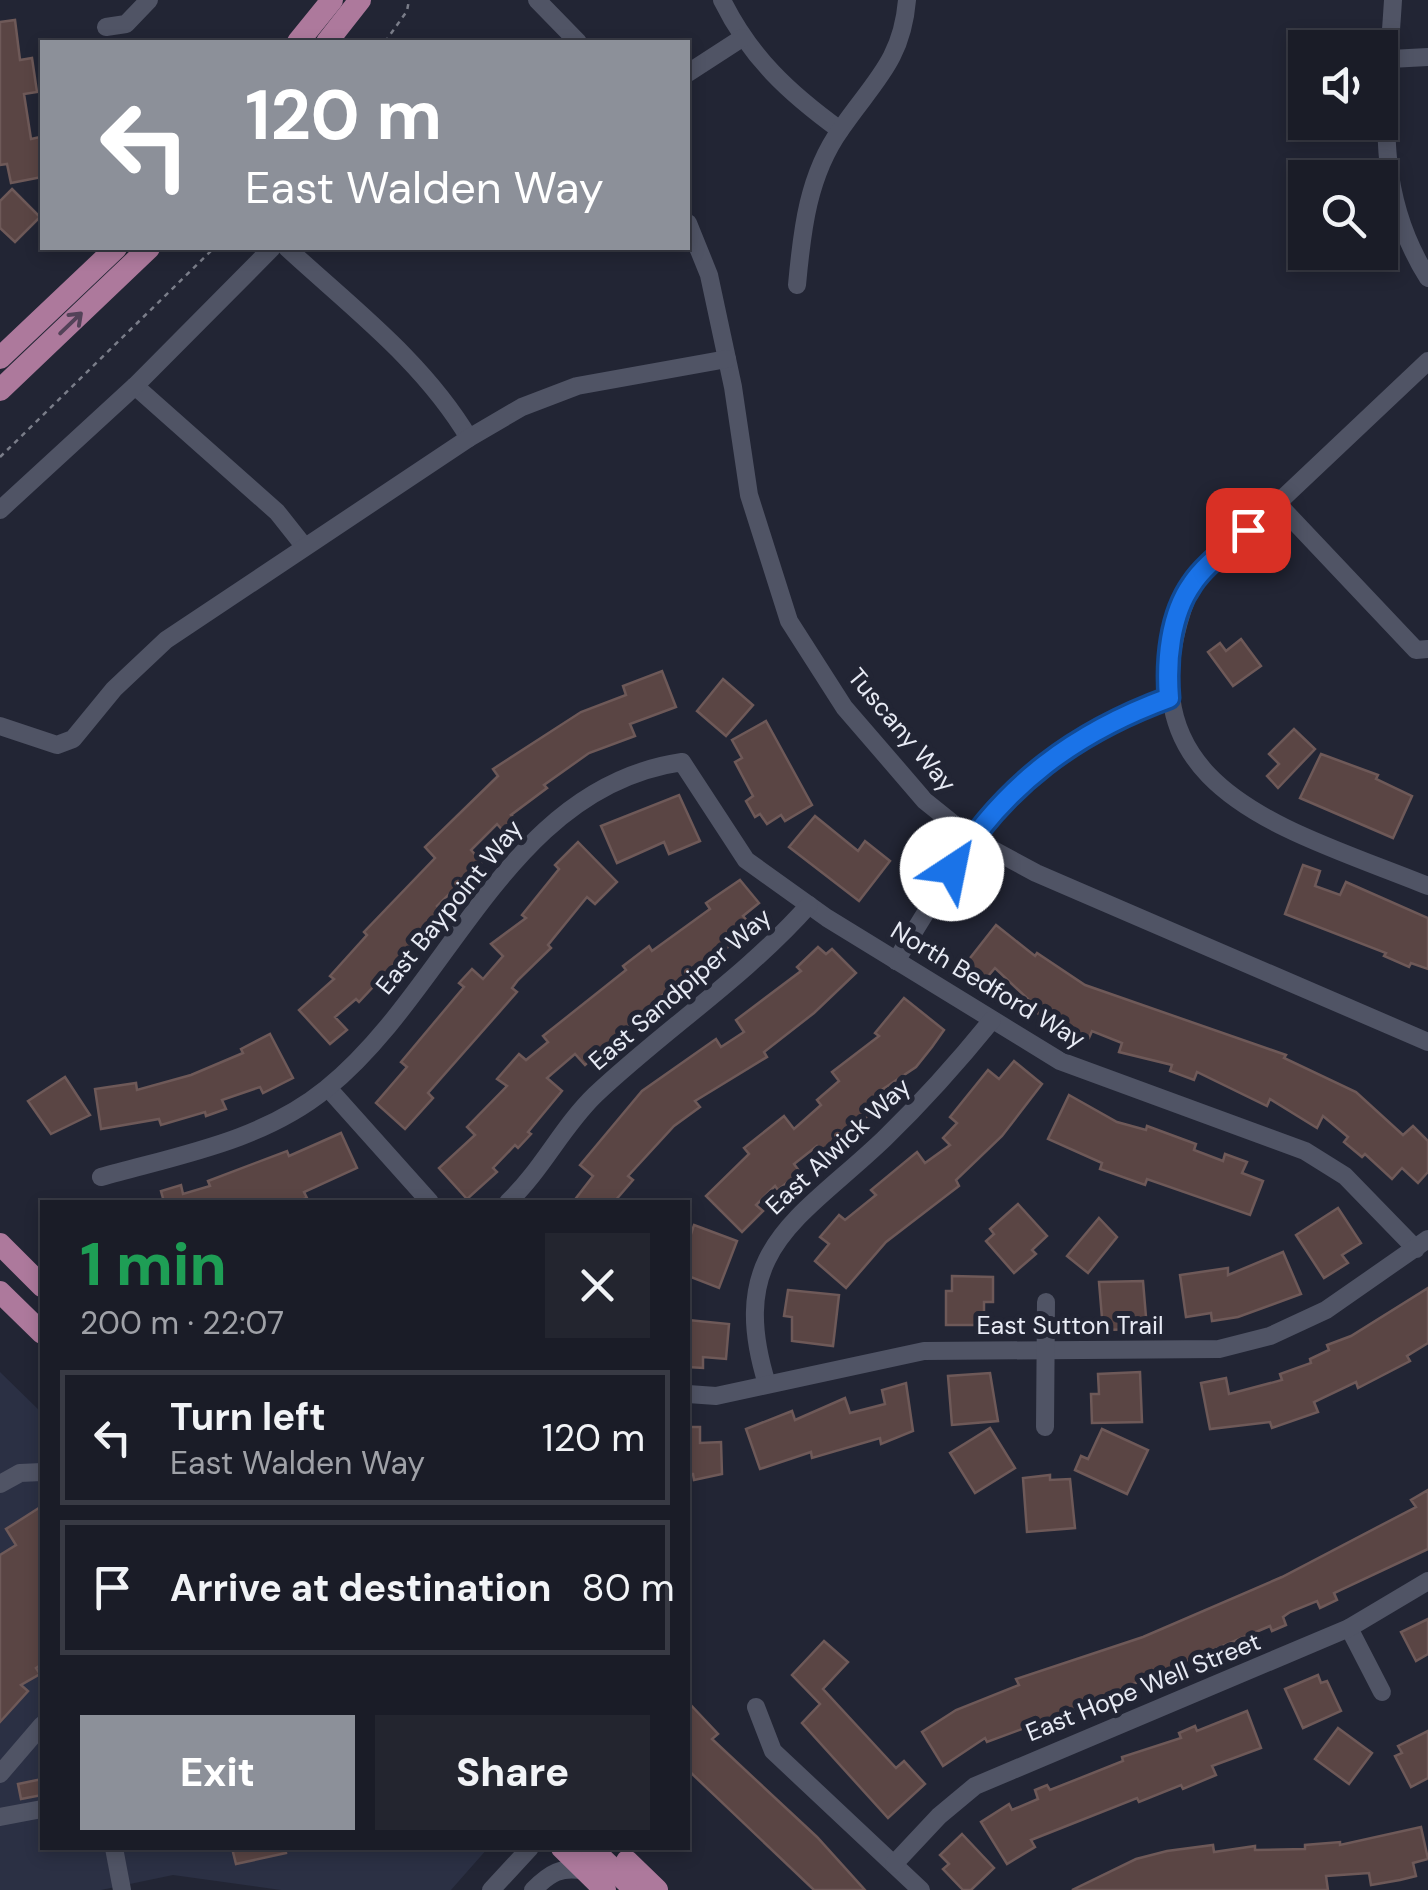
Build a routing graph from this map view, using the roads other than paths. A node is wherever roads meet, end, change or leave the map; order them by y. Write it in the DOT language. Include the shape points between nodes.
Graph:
graph roads {
  1 [pos="149,0"];
  2 [pos="332,0"];
  3 [pos="360,0"];
  4 [pos="537,0"];
  5 [pos="722,0"];
  6 [pos="907,0"];
  7 [pos="1393,0"];
  8 [pos="106,26"];
  9 [pos="1391,30"];
  10 [pos="742,38"];
  11 [pos="300,40"];
  12 [pos="329,40"];
  13 [pos="576,40"];
  14 [pos="1428,57"];
  15 [pos="1398,59"];
  16 [pos="690,71"];
  17 [pos="840,130"];
  18 [pos="1387,140"];
  19 [pos="690,228"];
  20 [pos="114,250"];
  21 [pos="147,250"];
  22 [pos="270,250"];
  23 [pos="289,250"];
  24 [pos="1428,278"];
  25 [pos="796,284"];
  26 [pos="0,358"];
  27 [pos="727,359"];
  28 [pos="1428,360"];
  29 [pos="136,386"];
  30 [pos="0,390"];
  31 [pos="468,438"];
  32 [pos="1276,502"];
  33 [pos="0,510"];
  34 [pos="304,546"];
  35 [pos="1428,649"];
  36 [pos="1169,698"];
  37 [pos="0,726"];
  38 [pos="682,762"];
  39 [pos="971,838"];
  40 [pos="1428,886"];
  41 [pos="809,905"];
  42 [pos="896,961"];
  43 [pos="992,1020"];
  44 [pos="1428,1042"];
  45 [pos="328,1088"];
  46 [pos="101,1177"];
  47 [pos="428,1200"];
  48 [pos="510,1200"];
  49 [pos="0,1244"];
  50 [pos="1422,1244"];
  51 [pos="40,1284"];
  52 [pos="0,1292"];
  53 [pos="1046,1302"];
  54 [pos="40,1331"];
  55 [pos="1046,1348"];
  56 [pos="767,1384"];
  57 [pos="690,1394"];
  58 [pos="1045,1426"];
  59 [pos="40,1472"];
  60 [pos="0,1484"];
  61 [pos="1428,1581"];
  62 [pos="1349,1628"];
  63 [pos="1382,1692"];
  64 [pos="756,1708"];
  65 [pos="40,1727"];
  66 [pos="0,1774"];
  67 [pos="40,1809"];
  68 [pos="0,1817"];
  69 [pos="114,1850"];
  70 [pos="528,1850"];
  71 [pos="564,1850"];
  72 [pos="593,1850"];
  73 [pos="616,1850"];
  74 [pos="894,1864"];
  75 [pos="585,1871"];
  76 [pos="121,1888"];
  77 [pos="491,1890"];
  78 [pos="532,1890"];
  79 [pos="605,1890"];
  80 [pos="635,1890"];
  81 [pos="657,1890"];
  82 [pos="921,1890"];
  1 -- 8 [label="street" via="126,24"];
  2 -- 11 [label="main road"];
  3 -- 12 [label="main road"];
  4 -- 13 [label="street"];
  5 -- 10 [label="street"];
  6 -- 17 [label="street" via="904,32 882,78"];
  7 -- 9 [label="street"];
  10 -- 16 [label="street"];
  10 -- 17 [label="street" via="772,77"];
  14 -- 15 [label="street"];
  17 -- 25 [label="street" via="803,214"];
  18 -- 24 [label="street" via="1386,168 1400,224"];
  19 -- 27 [label="street, Tuscany Way" via="709,275"];
  20 -- 26 [label="main road"];
  30 -- 21 [label="main road, one-way"];
  22 -- 29 [label="street"];
  23 -- 31 [label="street" via="412,360"];
  27 -- 31 [label="street" via="576,386"];
  27 -- 39 [label="street, Tuscany Way" via="749,495 789,621 844,707 925,801"];
  28 -- 32 [label="street"];
  29 -- 33 [label="street"];
  29 -- 34 [label="street" via="277,512"];
  31 -- 34 [label="street"];
  32 -- 35 [label="street" via="1416,650"];
  32 -- 36 [label="street" via="1192,584 1174,628"];
  34 -- 37 [label="street" via="166,640 73,739 57,746"];
  36 -- 39 [label="street" via="1087,732 1048,758"];
  36 -- 40 [label="street" via="1198,762 1228,796 1273,824"];
  38 -- 41 [label="street, North Bedford Way" via="746,860"];
  38 -- 45 [label="street, East Baypoint Way" via="648,767 550,822"];
  39 -- 42 [label="street"];
  39 -- 44 [label="street, Tuscany Way" via="1134,919"];
  41 -- 42 [label="street, North Bedford Way"];
  41 -- 48 [label="street, East Sandpiper Way" via="774,946 649,1044 588,1102 536,1176"];
  42 -- 43 [label="street, North Bedford Way"];
  43 -- 50 [label="street, North Bedford Way" via="1060,1061 1306,1151"];
  43 -- 56 [label="street, East Alwick Way" via="938,1085 775,1240 756,1291 755,1346"];
  45 -- 46 [label="street, East Baypoint Way" via="249,1135"];
  45 -- 47 [label="street"];
  49 -- 51 [label="main road"];
  50 -- 55 [label="street, East Sutton Trail" via="1326,1310 1270,1336 1219,1349"];
  52 -- 54 [label="main road"];
  53 -- 55 [label="street"];
  55 -- 56 [label="street, East Sutton Trail" via="924,1351"];
  55 -- 58 [label="street"];
  56 -- 57 [label="street, East Sutton Trail" via="716,1396"];
  59 -- 60 [label="street"];
  61 -- 62 [label="street, East Hope Well Street"];
  62 -- 63 [label="street"];
  62 -- 74 [label="street, East Hope Well Street" via="975,1786"];
  64 -- 74 [label="street" via="773,1751"];
  65 -- 66 [label="street"];
  67 -- 68 [label="street"];
  69 -- 76 [label="street"];
  70 -- 77 [label="street"];
  71 -- 75 [label="main road"];
  72 -- 80 [label="main road"];
  73 -- 81 [label="main road"];
  74 -- 82 [label="street"];
  75 -- 78 [label="street" via="567,1867"];
  75 -- 79 [label="main road"];
}
